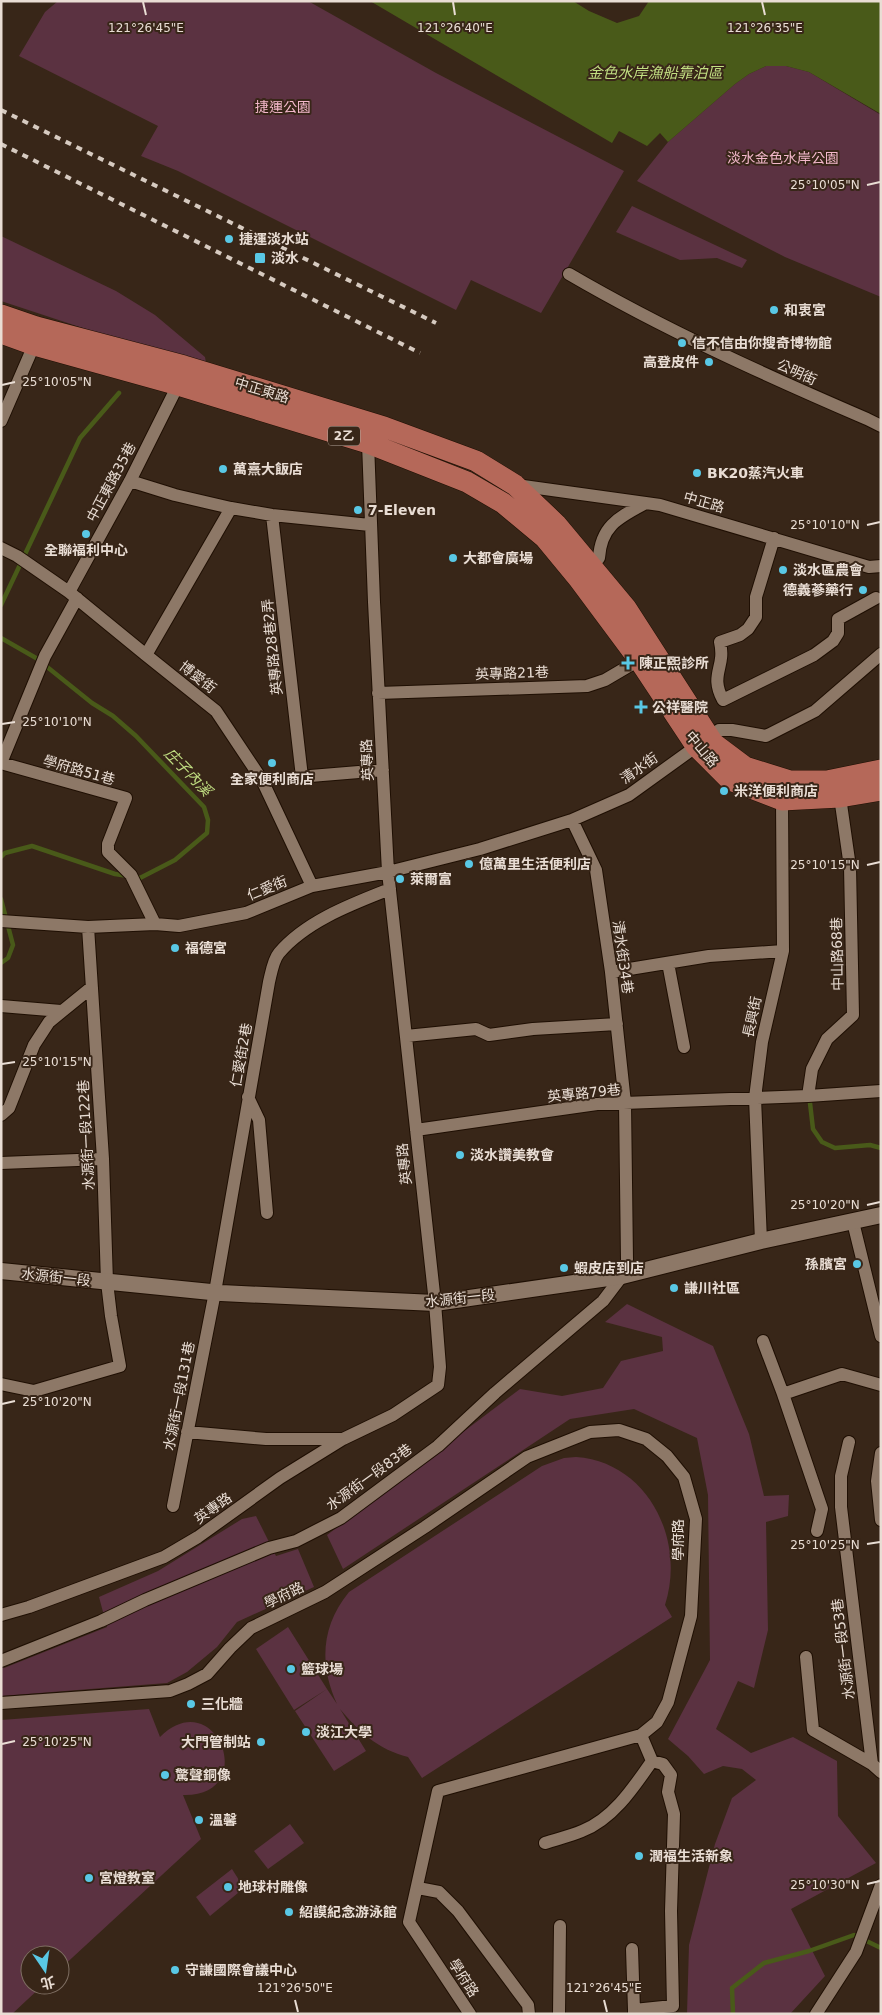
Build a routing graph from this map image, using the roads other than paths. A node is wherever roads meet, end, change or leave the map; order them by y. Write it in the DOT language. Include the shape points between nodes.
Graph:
graph roads {
  1 [pos="569,274"];
  2 [pos="1,315"];
  3 [pos="1,333"];
  4 [pos="34,344"];
  5 [pos="178,385"];
  6 [pos="1,421"];
  7 [pos="881,426"];
  8 [pos="368,443"];
  9 [pos="130,480"];
  10 [pos="516,485"];
  11 [pos="646,502"];
  12 [pos="503,503"];
  13 [pos="231,508"];
  14 [pos="272,515"];
  15 [pos="370,524"];
  16 [pos="774,538"];
  17 [pos="1,548"];
  18 [pos="591,566"];
  19 [pos="881,566"];
  20 [pos="73,595"];
  21 [pos="876,598"];
  22 [pos="881,654"];
  23 [pos="146,655"];
  24 [pos="639,660"];
  25 [pos="378,693"];
  26 [pos="703,741"];
  27 [pos="1,763"];
  28 [pos="383,770"];
  29 [pos="302,777"];
  30 [pos="262,780"];
  31 [pos="880,788"];
  32 [pos="840,797"];
  33 [pos="782,800"];
  34 [pos="572,820"];
  35 [pos="388,872"];
  36 [pos="312,886"];
  37 [pos="390,889"];
  38 [pos="1,922"];
  39 [pos="155,924"];
  40 [pos="88,927"];
  41 [pos="783,951"];
  42 [pos="668,963"];
  43 [pos="611,972"];
  44 [pos="92,986"];
  45 [pos="1,1006"];
  46 [pos="61,1011"];
  47 [pos="617,1024"];
  48 [pos="406,1036"];
  49 [pos="684,1047"];
  50 [pos="881,1090"];
  51 [pos="808,1096"];
  52 [pos="248,1097"];
  53 [pos="755,1098"];
  54 [pos="625,1104"];
  55 [pos="1,1116"];
  56 [pos="416,1130"];
  57 [pos="103,1159"];
  58 [pos="1,1163"];
  59 [pos="267,1213"];
  60 [pos="881,1215"];
  61 [pos="853,1222"];
  62 [pos="761,1242"];
  63 [pos="1,1271"];
  64 [pos="622,1276"];
  65 [pos="108,1282"];
  66 [pos="215,1292"];
  67 [pos="435,1303"];
  68 [pos="881,1336"];
  69 [pos="763,1341"];
  70 [pos="1,1384"];
  71 [pos="881,1385"];
  72 [pos="783,1394"];
  73 [pos="187,1432"];
  74 [pos="343,1439"];
  75 [pos="849,1442"];
  76 [pos="881,1452"];
  77 [pos="173,1506"];
  78 [pos="841,1507"];
  79 [pos="822,1509"];
  80 [pos="881,1520"];
  81 [pos="817,1530"];
  82 [pos="1,1615"];
  83 [pos="806,1657"];
  84 [pos="1,1661"];
  85 [pos="1,1703"];
  86 [pos="641,1735"];
  87 [pos="652,1761"];
  88 [pos="878,1771"];
  89 [pos="545,1843"];
  90 [pos="881,1885"];
  91 [pos="418,1888"];
  92 [pos="560,1926"];
  93 [pos="632,1950"];
  94 [pos="678,1966"];
  95 [pos="673,2006"];
  96 [pos="634,2012"];
  97 [pos="470,2014"];
  98 [pos="529,2014"];
  99 [pos="559,2014"];
  100 [pos="816,2014"];
  1 -- 7 [label="street, 公明街" via="741,364"];
  2 -- 10 [label="main road, 中正東路 / 2乙" via="384,427 476,461"];
  3 -- 4 [label="main road, 中正東路 / 2乙"];
  4 -- 5 [label="main road, 中正東路 / 2乙"];
  4 -- 6 [label="street"];
  5 -- 8 [label="main road, 中正東路 / 2乙"];
  5 -- 9 [label="street, 中正東路35巷"];
  8 -- 12 [label="main road, 中正東路 / 2乙" via="467,482"];
  8 -- 15 [label="street, 英專路"];
  9 -- 13 [label="street"];
  9 -- 20 [label="street, 中正東路35巷"];
  10 -- 11 [label="street, 中正路"];
  10 -- 12 [label="street"];
  10 -- 18 [label="main road, 中山路 / 2乙" via="556,524"];
  11 -- 16 [label="street, 中正路"];
  11 -- 18 [label="street" via="613,522 604,534 599,558"];
  12 -- 24 [label="main road, 中山路 / 2乙" via="545,538"];
  13 -- 14 [label="street"];
  13 -- 23 [label="street"];
  14 -- 15 [label="street"];
  14 -- 29 [label="street, 英專路28巷2弄"];
  15 -- 25 [label="street, 英專路"];
  16 -- 19 [label="street, 中正路" via="869,567"];
  16 -- 21 [label="street" via="756,597 756,618 740,635 720,642 723,654 716,681 717,690 724,700 814,655 833,641 838,633 838,619"];
  17 -- 20 [label="street, 博愛街"];
  18 -- 26 [label="main road, 中山路 / 2乙" via="632,616"];
  20 -- 23 [label="street, 博愛街"];
  20 -- 27 [label="street, 中正東路35巷"];
  22 -- 26 [label="street, 清水街" via="814,711 766,736 719,730"];
  23 -- 30 [label="street, 博愛街" via="216,711"];
  24 -- 25 [label="street, 英專路21巷" via="605,680 587,686"];
  24 -- 26 [label="main road, 中山路 / 2乙"];
  25 -- 28 [label="street, 英專路"];
  26 -- 31 [label="main road, 中山路 / 2乙" via="714,743 745,768 790,781 827,781"];
  26 -- 33 [label="main road, 中山路 / 2乙" via="730,780"];
  26 -- 34 [label="street, 清水街" via="629,795"];
  27 -- 39 [label="street, 學府路51巷" via="126,798 108,844 108,852 131,875"];
  28 -- 29 [label="street"];
  28 -- 35 [label="street, 英專路"];
  29 -- 30 [label="street"];
  30 -- 36 [label="street, 博愛街"];
  31 -- 32 [label="main road, 中山路 / 2乙"];
  32 -- 33 [label="main road, 中山路 / 2乙"];
  32 -- 51 [label="street, 中山路68巷" via="850,867 853,1015 827,1039 812,1069"];
  33 -- 41 [label="street, 長興街"];
  34 -- 35 [label="street, 清水街" via="480,849"];
  34 -- 43 [label="street, 清水街34巷" via="596,870"];
  35 -- 36 [label="street, 仁愛街"];
  35 -- 37 [label="street, 英專路"];
  36 -- 39 [label="street, 仁愛街" via="246,913 179,926"];
  37 -- 48 [label="street, 英專路"];
  37 -- 52 [label="street, 仁愛街2巷" via="339,908 278,954 269,982"];
  38 -- 40 [label="street, 仁愛街"];
  39 -- 40 [label="street, 仁愛街"];
  40 -- 44 [label="street, 水源街一段122巷"];
  41 -- 42 [label="street" via="709,956"];
  41 -- 53 [label="street, 長興街" via="762,1042"];
  42 -- 43 [label="street"];
  42 -- 49 [label="street"];
  43 -- 47 [label="street, 清水街34巷"];
  44 -- 46 [label="street"];
  44 -- 57 [label="street, 水源街一段122巷"];
  45 -- 46 [label="street"];
  46 -- 55 [label="street" via="49,1022 34,1045 9,1108"];
  47 -- 48 [label="street" via="490,1035 476,1029"];
  47 -- 54 [label="street, 清水街34巷"];
  48 -- 56 [label="street, 英專路"];
  50 -- 51 [label="street, 英專路79巷"];
  51 -- 53 [label="street, 英專路79巷"];
  52 -- 59 [label="street" via="259,1120"];
  52 -- 66 [label="street, 仁愛街2巷"];
  53 -- 54 [label="street, 英專路79巷"];
  53 -- 62 [label="street, 長興街"];
  54 -- 56 [label="street, 英專路79巷" via="597,1104"];
  54 -- 64 [label="street, 清水街34巷" via="627,1260"];
  56 -- 67 [label="street, 英專路"];
  57 -- 58 [label="street"];
  57 -- 65 [label="street, 水源街一段122巷"];
  60 -- 61 [label="street, 水源街一段"];
  61 -- 62 [label="street, 水源街一段"];
  61 -- 68 [label="street"];
  62 -- 64 [label="street, 水源街一段"];
  63 -- 65 [label="street, 水源街一段"];
  64 -- 67 [label="street, 水源街一段"];
  64 -- 84 [label="street, 水源街一段83巷" via="603,1301 438,1446 341,1518 296,1541 269,1548"];
  65 -- 66 [label="street, 水源街一段"];
  65 -- 70 [label="street, 水源街一段122巷" via="120,1366 34,1391"];
  66 -- 67 [label="street, 水源街一段"];
  66 -- 73 [label="street, 水源街一段131巷"];
  67 -- 74 [label="street, 英專路" via="440,1367 438,1385 393,1415"];
  69 -- 72 [label="street"];
  71 -- 72 [label="street" via="842,1374"];
  72 -- 79 [label="street"];
  73 -- 74 [label="street" via="266,1440"];
  73 -- 77 [label="street, 水源街一段131巷"];
  74 -- 82 [label="street, 英專路" via="164,1557 29,1608"];
  75 -- 78 [label="street, 水源街一段53巷" via="841,1476"];
  76 -- 80 [label="street" via="877,1481"];
  78 -- 79 [label="street"];
  78 -- 88 [label="street, 水源街一段53巷"];
  79 -- 81 [label="street"];
  83 -- 88 [label="street" via="813,1730"];
  85 -- 86 [label="street, 學府路" via="170,1691 188,1684 207,1674 251,1628 325,1592 527,1457 590,1432 619,1430 646,1440 667,1456 684,1477 696,1519 691,1616 668,1702 657,1722"];
  86 -- 87 [label="street"];
  86 -- 91 [label="street, 學府路" via="438,1791"];
  87 -- 89 [label="street" via="632,1790 604,1819 584,1831"];
  87 -- 95 [label="street" via="663,1764 672,1775 668,1792 674,1814"];
  90 -- 100 [label="street" via="856,1952"];
  91 -- 97 [label="street, 學府路" via="409,1922"];
  91 -- 98 [label="street" via="439,1892 458,1911 528,2005"];
  92 -- 99 [label="street"];
  93 -- 96 [label="street"];
  94 -- 95 [label="street" via="679,1992"];
  95 -- 96 [label="street"];
}
